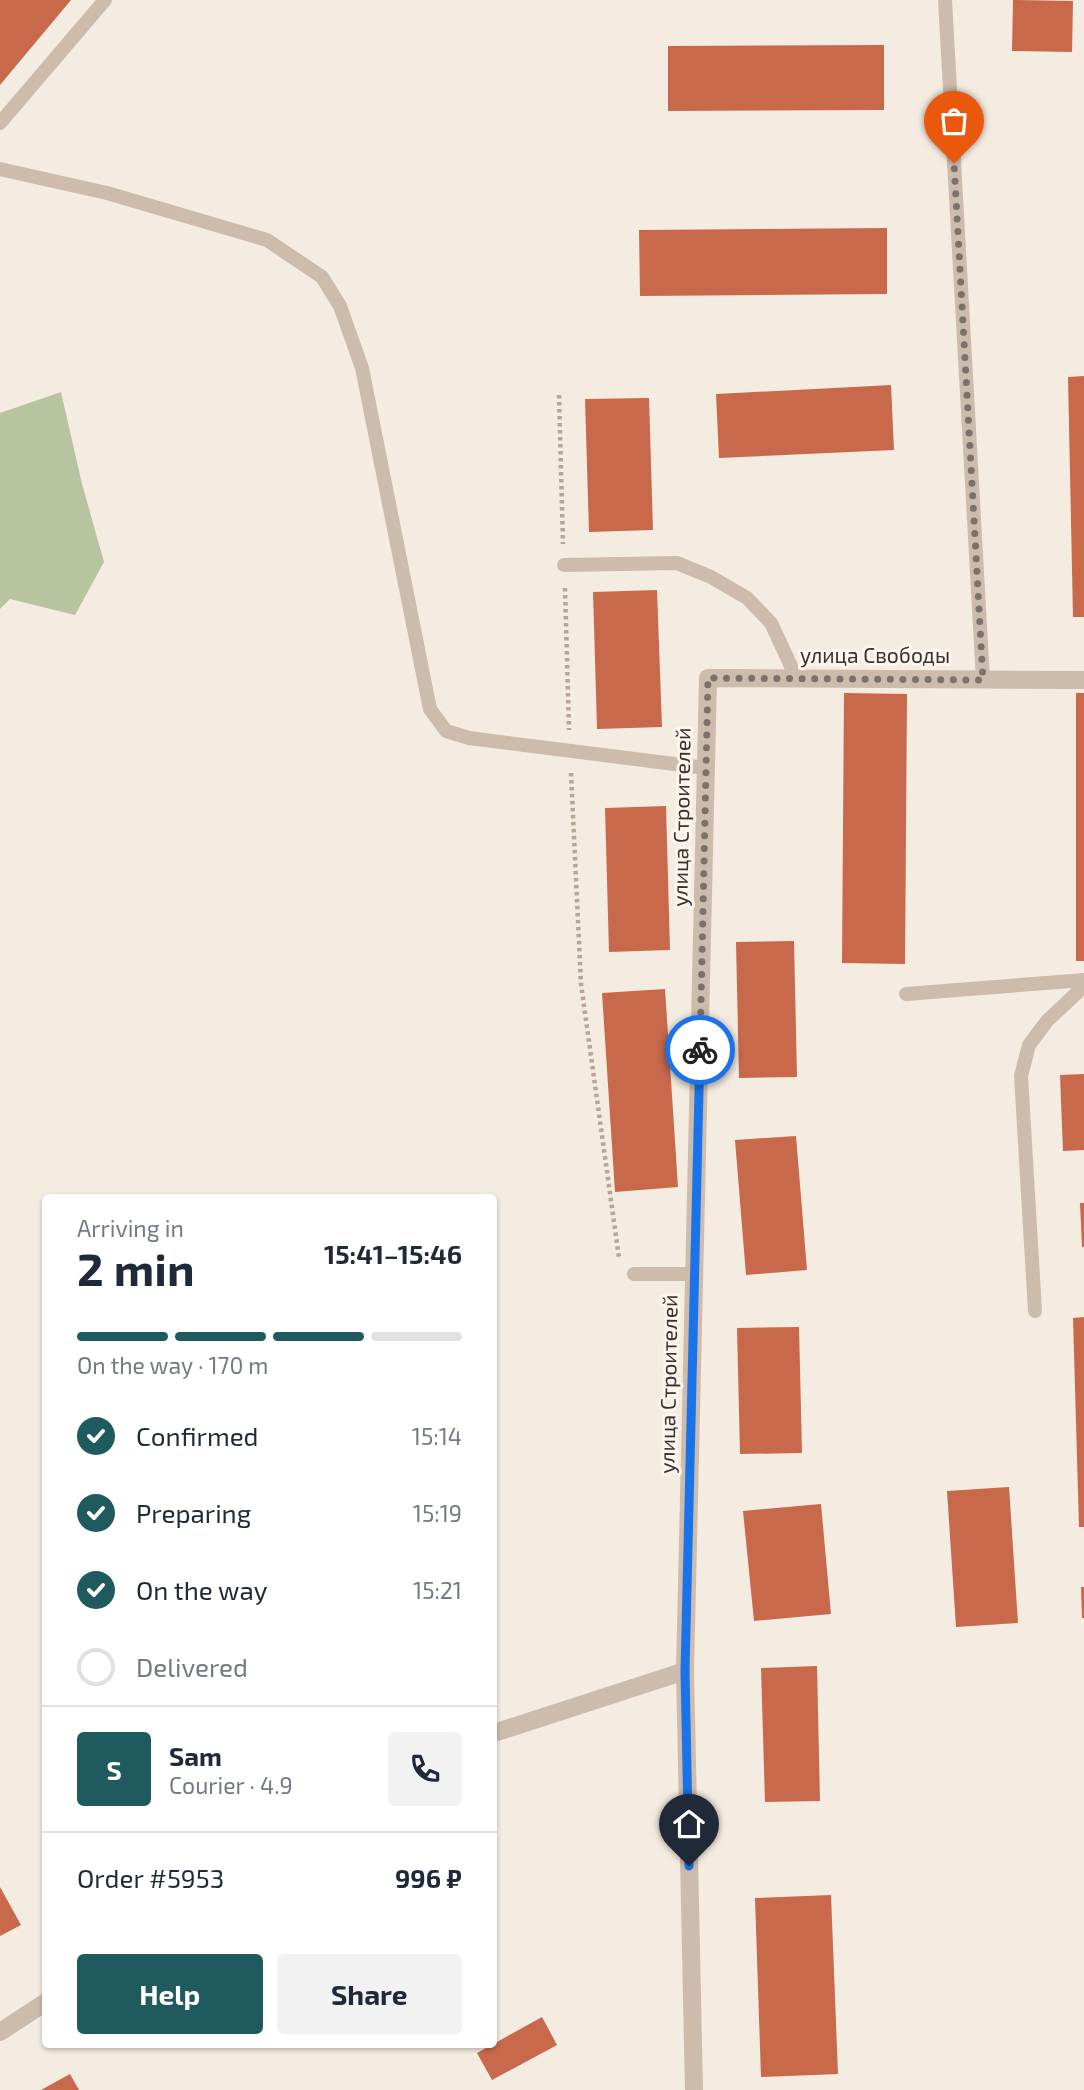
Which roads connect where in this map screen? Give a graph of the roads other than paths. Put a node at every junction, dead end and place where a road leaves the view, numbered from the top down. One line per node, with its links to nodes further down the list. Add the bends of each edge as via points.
1 (105, 0): 3 (lane)
2 (945, 0): 8 (lane)
3 (0, 123)
4 (0, 169): 10 (lane, via 107,193 267,240 322,276 340,306 362,368 430,709 446,731 469,738)
5 (564, 565): 7 (lane, via 677,563 711,577 747,598 771,623)
6 (708, 678): 7 (street, улица Свободы); 10 (street, улица Строителей)
7 (797, 678): 8 (street, улица Свободы)
8 (983, 680): 9 (street, улица Свободы)
9 (1084, 680)
10 (706, 768): 15 (street, улица Строителей)
11 (1084, 980): 13 (lane)
12 (1084, 986): 16 (lane, via 1028,1045 1021,1076)
13 (906, 994)
14 (634, 1274): 15 (lane)
15 (694, 1275): 17 (street, улица Строителей)
16 (1035, 1311)
17 (685, 1671): 18 (street); 21 (street, улица Строителей)
18 (497, 1732)
19 (42, 2005): 20 (street)
20 (0, 2032)
21 (694, 2090)

